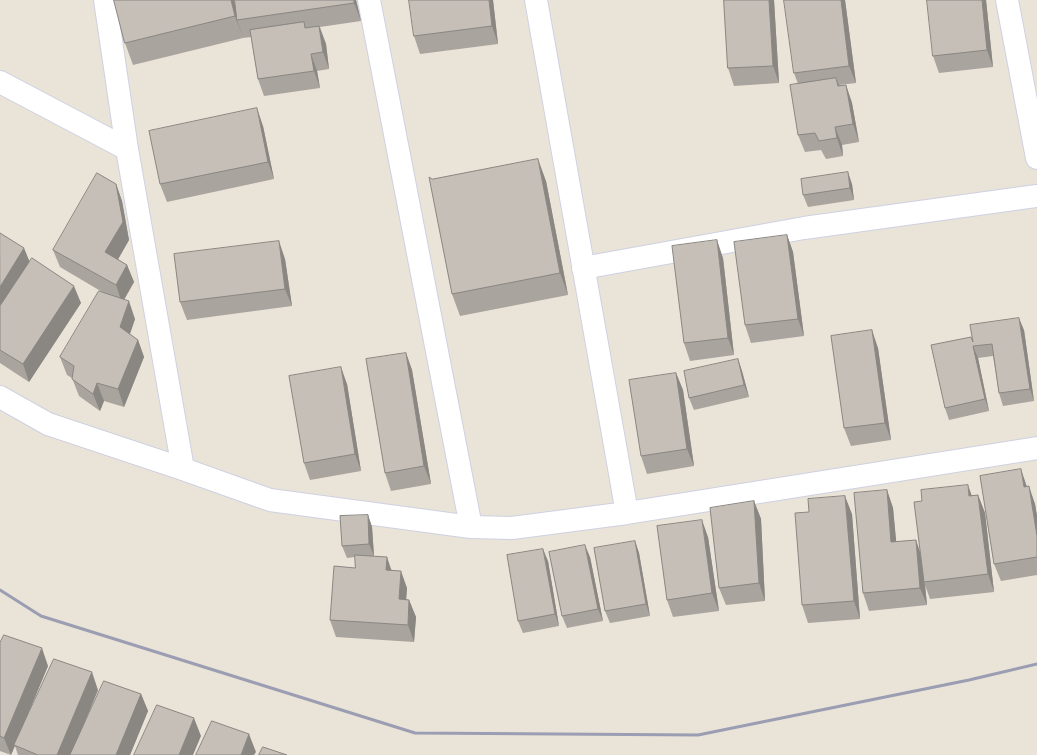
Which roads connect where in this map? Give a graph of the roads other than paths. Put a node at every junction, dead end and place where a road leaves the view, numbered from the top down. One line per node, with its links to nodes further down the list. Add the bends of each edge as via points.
1 (105, 0): 6 (street)
2 (370, 0): 14 (street)
3 (536, 0): 9 (street)
4 (1007, 0): 7 (street)
5 (0, 82): 6 (street)
6 (127, 149): 12 (street)
7 (1037, 158)
8 (1037, 196): 9 (street, via 804,228)
9 (583, 268): 13 (street)
10 (0, 397): 12 (street, via 48,424)
11 (1037, 448): 13 (street)
12 (183, 469): 14 (street, via 270,500)
13 (627, 513): 14 (street, via 512,528)
14 (471, 527)

